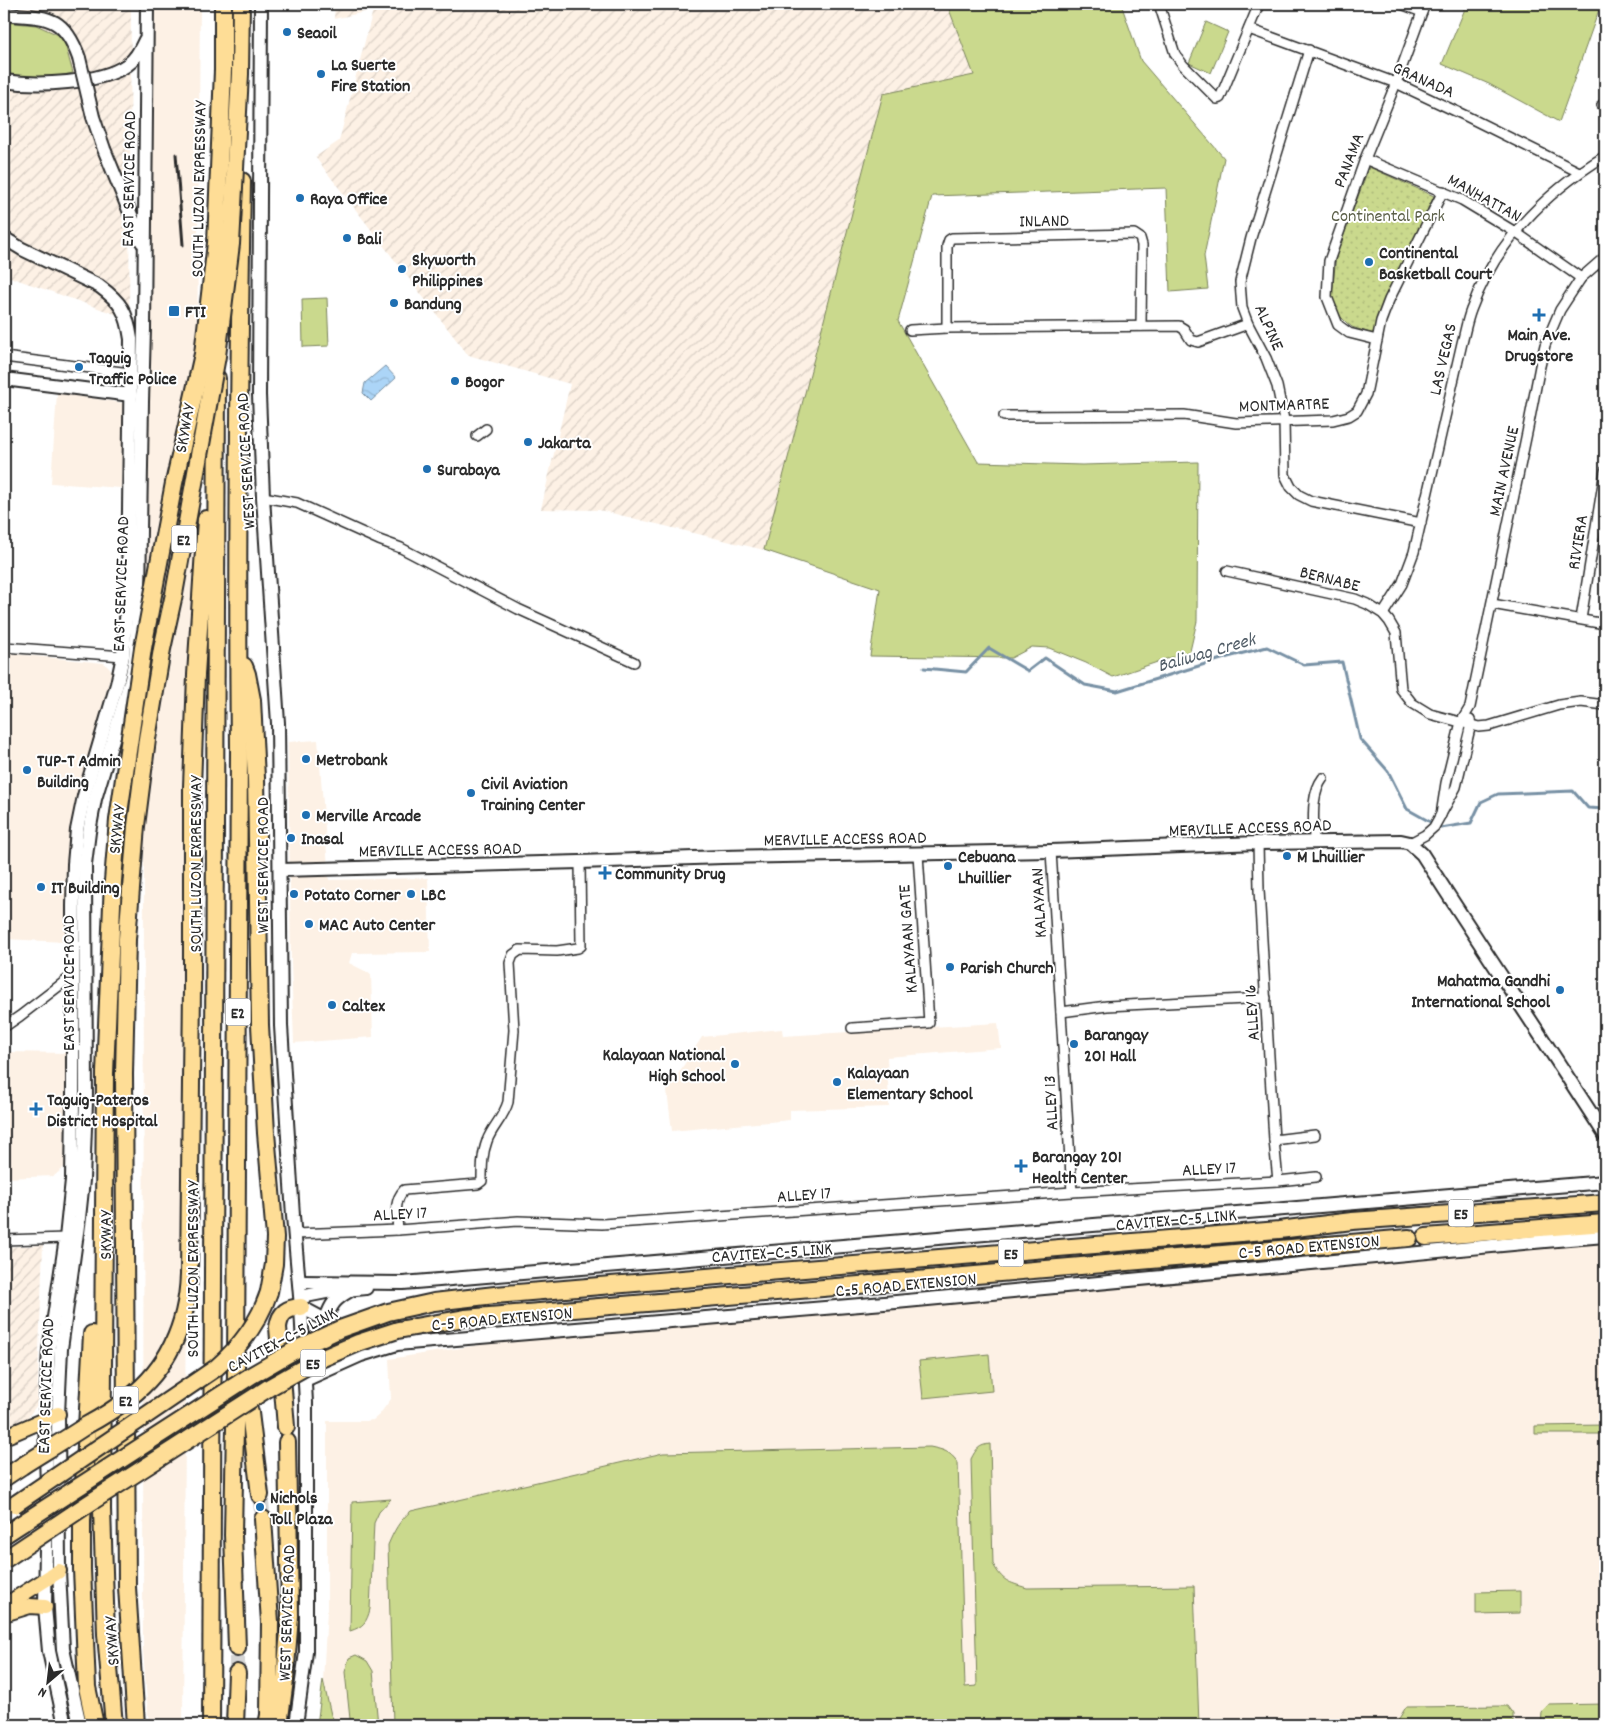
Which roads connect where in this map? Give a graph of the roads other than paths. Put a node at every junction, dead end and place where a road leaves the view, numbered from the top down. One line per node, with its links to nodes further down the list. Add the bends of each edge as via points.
1 (147, 4): 12 (main road, EAST SERVICE ROAD)
2 (221, 4): 29 (highway, SOUTH LUZON EXPRESSWAY / E2); 84 (highway, SKYWAY / E2, bridge, via 216,243 202,354 143,648 118,820 105,1073)
3 (240, 4): 111 (highway, SKYWAY / E2, bridge, via 240,74 231,244 218,356 147,740 127,939 124,1074 127,1586)
4 (244, 4): 48 (highway, E2)
5 (261, 4): 40 (main road, WEST SERVICE ROAD, via 259,395)
6 (1159, 4): 11 (street, via 1175,54 1216,99 1220,98)
7 (1259, 4): 11 (street)
8 (1401, 4): 9 (street)
9 (1424, 8): 15 (street, PANAMA)
10 (4, 14): 22 (main road, bridge, via 55,22 69,35 79,58 93,117)
11 (1249, 29): 13 (street, GRANADA)
12 (147, 34): 14 (main road, via 134,59 114,72 50,83); 22 (main road, EAST SERVICE ROAD)
13 (1309, 50): 15 (street, GRANADA); 25 (street, ALPINE, via 1240,282 1242,308)
14 (4, 81)
15 (1396, 84): 17 (street, PANAMA); 18 (street, GRANADA)
16 (1605, 156): 18 (street, LAS VEGAS)
17 (1366, 158): 19 (street, MANHATTAN); 30 (street, PANAMA, via 1329,261 1327,297 1338,324 1349,332)
18 (1579, 172): 20 (street, LAS VEGAS, via 1549,196)
19 (1443, 192): 20 (street, MANHATTAN); 30 (street, MONTMARTRE, via 1389,300)
20 (1515, 232): 24 (street, MANHATTAN); 41 (street, LAS VEGAS, via 1488,272 1470,311)
21 (4, 238): 32 (main road, EAST SERVICE ROAD, via 99,286 116,299 128,322)
22 (144, 249): 70 (main road, EAST SERVICE ROAD, via 140,595 131,679 88,832 85,864 86,1102)
23 (1605, 256): 24 (street, MAIN AVENUE)
24 (1580, 278): 43 (street, MAIN AVENUE, via 1560,310 1545,345)
25 (1248, 324): 26 (street, via 1198,342 1191,340 1182,327); 36 (street, ALPINE, via 1277,386)
26 (1141, 326): 27 (street); 27 (street, INLAND, via 1142,245 1134,234 952,238 947,246)
27 (947, 328): 28 (street)
28 (910, 330)
29 (218, 339): 94 (highway, bridge, via 192,787 190,1275 187,1301 178,1333 161,1366 133,1396); 112 (highway, SOUTH LUZON EXPRESSWAY / E2)
30 (1376, 340): 36 (street, MONTMARTRE, via 1366,394 1357,410 1333,420)
31 (4, 357): 32 (street)
32 (130, 373): 34 (main road, EAST SERVICE ROAD)
33 (4, 379): 34 (main road)
34 (131, 395): 49 (main road, EAST SERVICE ROAD, via 128,595)
35 (1004, 416): 36 (street, MONTMARTRE, via 1161,414 1236,423)
36 (1284, 420): 41 (street, ALPINE, via 1285,475 1299,495 1311,501)
37 (486, 429): 38 (street)
38 (477, 436)
39 (1605, 471): 45 (street, RIVIERA)
40 (263, 497): 50 (street, via 297,503 401,548 518,609); 60 (main road, WEST SERVICE ROAD, via 278,723)
41 (1421, 523): 44 (street, LAS VEGAS, via 1402,584)
42 (1227, 571): 44 (street, BERNABE, via 1355,599)
43 (1492, 604): 45 (street); 52 (street, MAIN AVENUE)
44 (1383, 614): 52 (street, BERNABE, via 1396,633 1401,688 1412,703 1430,714)
45 (1581, 619): 46 (street)
46 (1605, 624)
47 (4, 647): 49 (street)
48 (238, 653): 90 (highway, E2); 96 (highway, bridge, via 247,674 252,700 256,778 260,1025 274,1218 274,1264 266,1301 251,1330 211,1372)
49 (123, 656): 61 (main road, EAST SERVICE ROAD, via 77,830)
50 (634, 662)
51 (1605, 705): 52 (street, BERNABE, via 1581,702 1559,705 1489,726)
52 (1466, 723): 56 (street, MAIN AVENUE, via 1456,787 1430,830)
53 (1323, 778): 54 (street, via 1314,803)
54 (1314, 842): 55 (main road, MERVILLE ACCESS ROAD); 56 (main road, MERVILLE ACCESS ROAD, via 1393,840)
55 (1258, 843): 57 (main road, MERVILLE ACCESS ROAD); 62 (street, ALLEY 16)
56 (1410, 843): 66 (main road, via 1422,854)
57 (1051, 852): 58 (main road, MERVILLE ACCESS ROAD); 63 (street, KALAYAAN)
58 (918, 854): 59 (main road, MERVILLE ACCESS ROAD); 65 (street, KALAYAAN GATE, via 928,1025)
59 (580, 862): 60 (main road, MERVILLE ACCESS ROAD); 76 (street, via 581,946 556,951 520,950 510,963 514,1030 508,1102 487,1140 482,1181 478,1184 404,1190 398,1196 396,1206)
60 (280, 870): 77 (main road, WEST SERVICE ROAD, via 281,1026)
61 (72, 976): 64 (street); 70 (main road, EAST SERVICE ROAD)
62 (1266, 998): 63 (street, via 1108,1006); 68 (street, ALLEY 16)
63 (1061, 1012): 73 (street, ALLEY 13)
64 (4, 1026)
65 (852, 1028)
66 (1603, 1130)
67 (1315, 1135): 68 (street)
68 (1274, 1140): 71 (street, ALLEY 16)
69 (1316, 1177): 71 (street, ALLEY 17)
70 (77, 1180): 80 (main road, EAST SERVICE ROAD); 92 (main road, EAST SERVICE ROAD, via 79,1218)
71 (1278, 1181): 73 (street, ALLEY 17)
72 (1605, 1182): 85 (main road)
73 (1072, 1192): 76 (street, ALLEY 17, via 611,1224 518,1221)
74 (1605, 1203): 98 (highway, CAVITEX–C-5 LINK / E5, bridge, via 1352,1221 1259,1232 434,1302 388,1312 297,1349)
75 (1605, 1223): 79 (highway, E5)
76 (398, 1230): 77 (street, ALLEY 17)
77 (295, 1234): 83 (main road, WEST SERVICE ROAD)
78 (1605, 1236): 89 (main road, C-5 ROAD EXTENSION, via 876,1304)
79 (1426, 1237)
80 (66, 1238): 82 (street); 92 (main road, EAST SERVICE ROAD, via 49,1350)
81 (1409, 1238): 99 (highway, CAVITEX–C-5 LINK / E5, bridge, via 465,1318 398,1330 316,1361 270,1386)
82 (4, 1240)
83 (299, 1282): 85 (main road); 87 (main road, WEST SERVICE ROAD)
84 (104, 1283): 109 (highway, SKYWAY / E2, via 93,1321 82,1521 87,1687); 110 (highway, SKYWAY / E2, via 103,1548)
85 (403, 1283): 86 (main road)
86 (349, 1291): 87 (main road, via 326,1292); 88 (main road, via 333,1303)
87 (301, 1302): 88 (main road); 91 (main road, WEST SERVICE ROAD); 115 (highway, via 283,1312 278,1327 287,1435 290,1539 290,1616)
88 (326, 1319): 89 (main road, via 346,1331)
89 (397, 1344): 91 (main road, C-5 ROAD EXTENSION, via 361,1355)
90 (236, 1371): 95 (highway, E2, via 250,1413); 105 (highway, E2, via 233,1535)
91 (305, 1380): 116 (main road, WEST SERVICE ROAD, via 306,1652)
92 (52, 1417): 93 (main road); 100 (main road, EAST SERVICE ROAD); 101 (main road, EAST SERVICE ROAD)
93 (4, 1437)
94 (4, 1478)
95 (260, 1495)
96 (9, 1508)
97 (263, 1519): 114 (highway, via 270,1622)
98 (4, 1535)
99 (4, 1560)
100 (59, 1571): 101 (main road); 108 (main road, EAST SERVICE ROAD, via 63,1649)
101 (45, 1581): 102 (main road); 103 (main road, EAST SERVICE ROAD)
102 (4, 1606)
103 (45, 1607): 104 (main road, via 30,1606); 107 (main road, EAST SERVICE ROAD, via 49,1651)
104 (4, 1614)
105 (237, 1648)
106 (237, 1673): 113 (highway)
107 (65, 1725)
108 (80, 1725)
109 (95, 1725)
110 (114, 1725)
111 (136, 1725)
112 (211, 1725)
113 (236, 1725)
114 (267, 1725)
115 (279, 1725)
116 (296, 1725)

